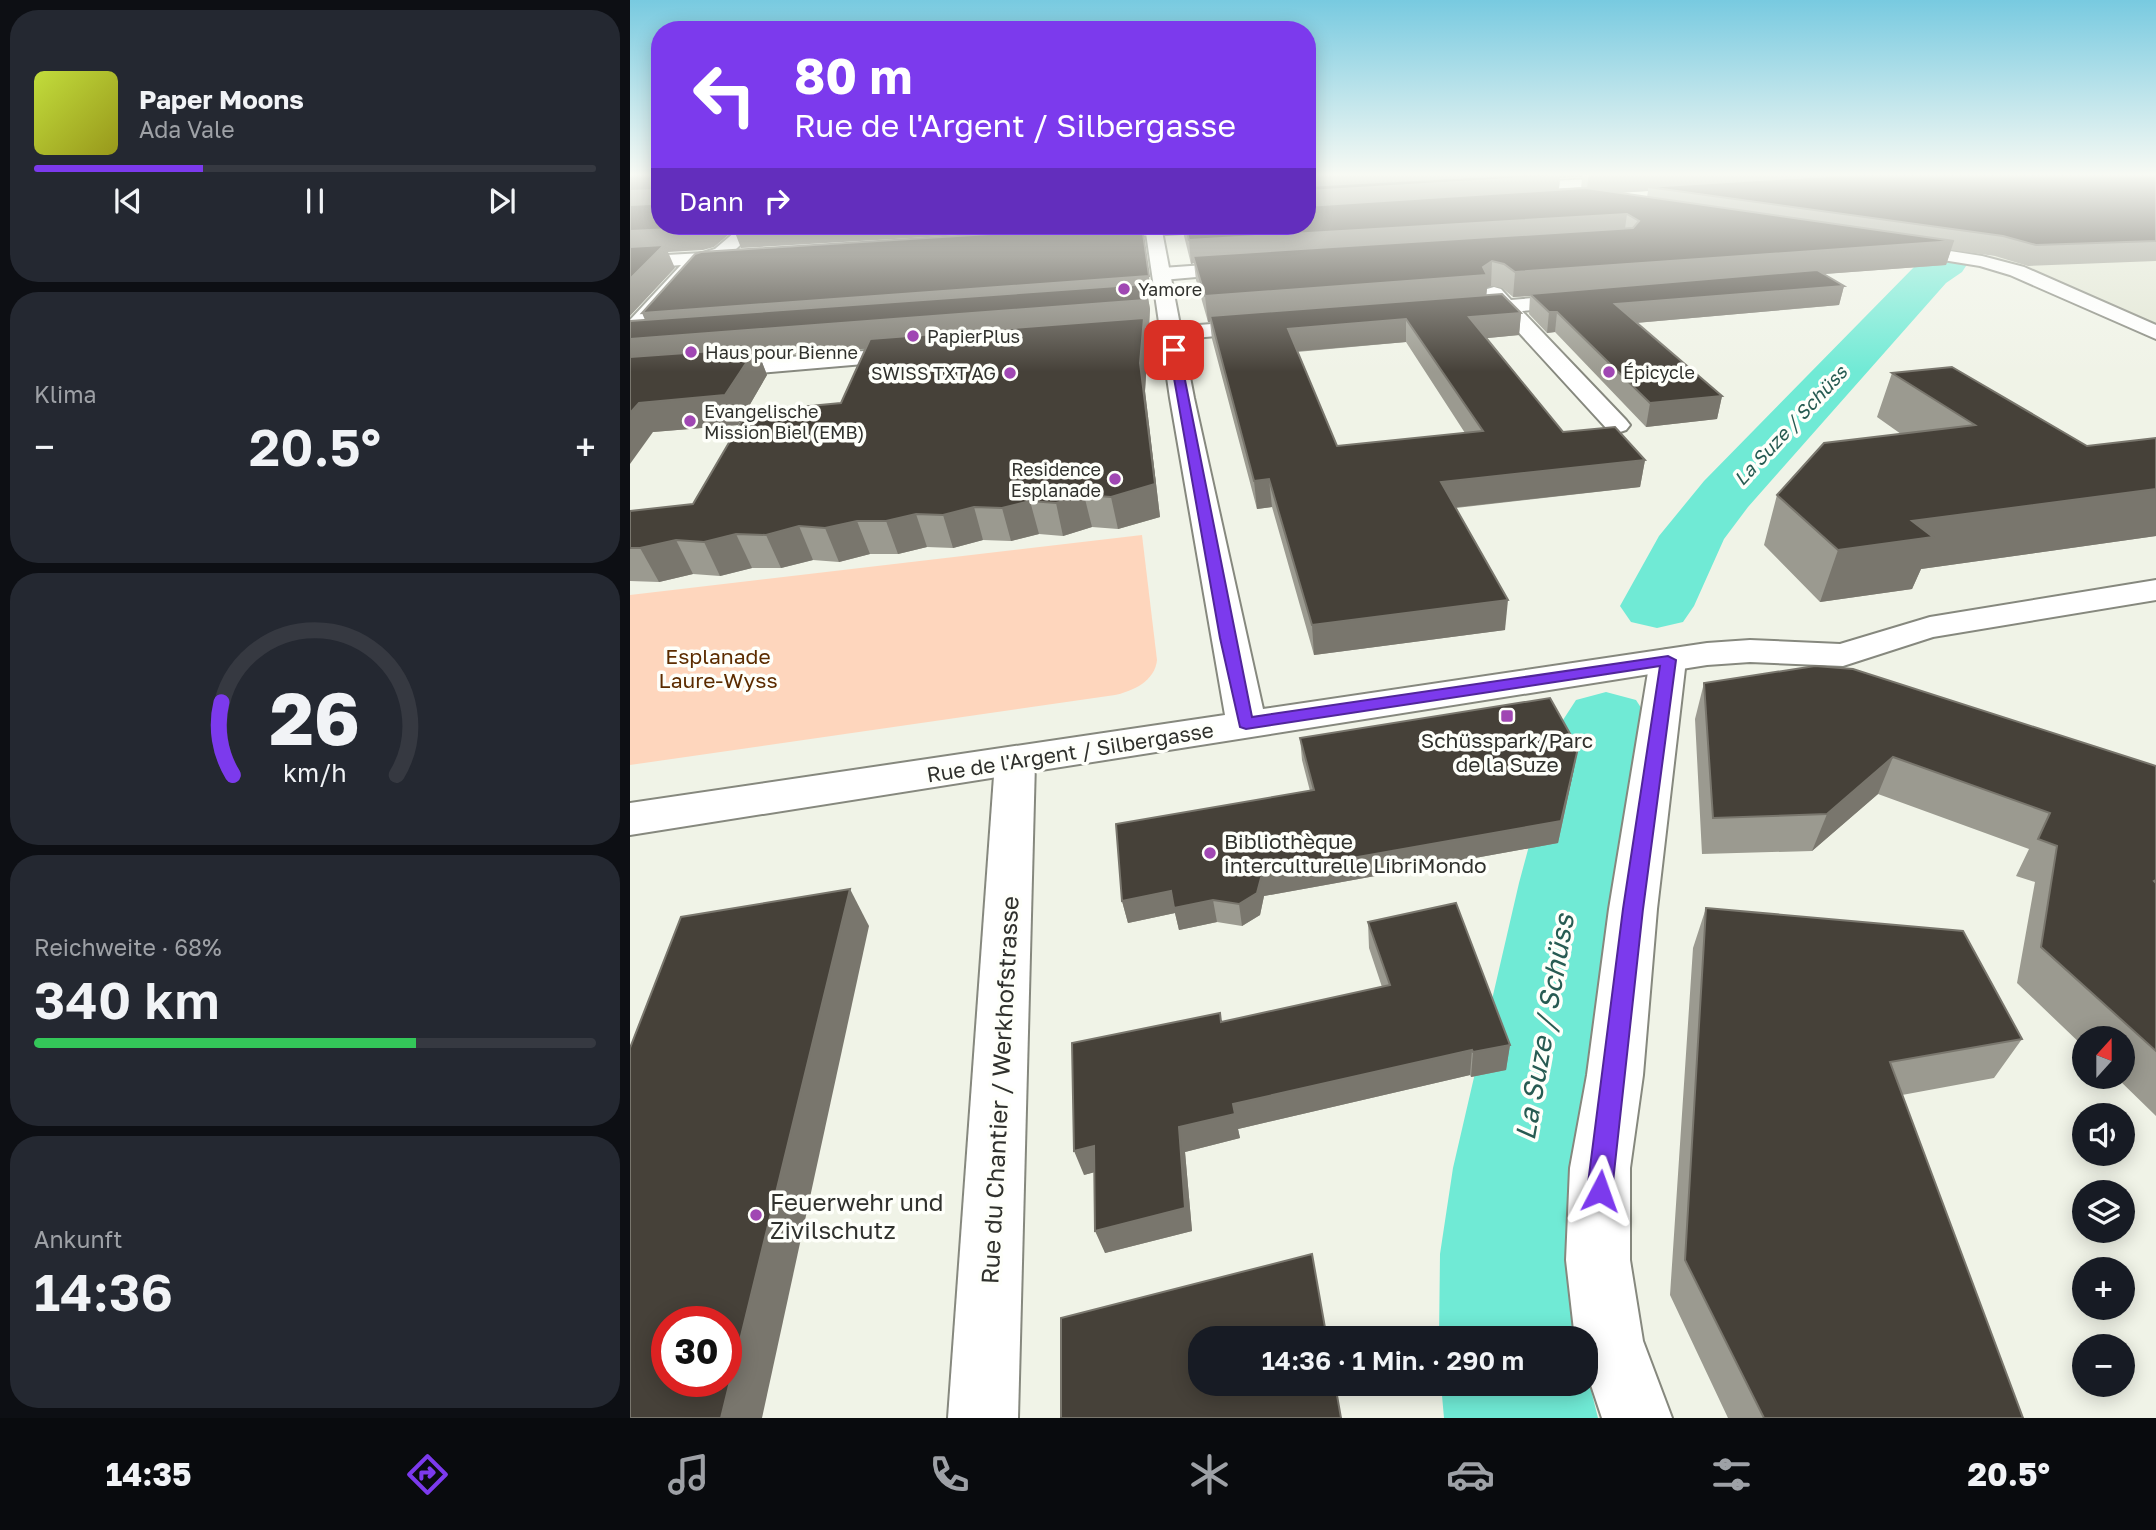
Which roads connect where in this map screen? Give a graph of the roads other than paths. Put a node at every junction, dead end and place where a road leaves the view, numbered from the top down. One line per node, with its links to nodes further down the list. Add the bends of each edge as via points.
1 (736, 239): 5 (street)
2 (1155, 239): 8 (street)
3 (1877, 245): 16 (street, via 2017,271)
4 (761, 254): 5 (street)
5 (714, 255): 6 (street); 17 (street, via 694,262)
6 (630, 263)
7 (1265, 267): 8 (street)
8 (1162, 274): 11 (street)
9 (1482, 280): 13 (street)
10 (1604, 298): 13 (street)
11 (1166, 299): 12 (street); 18 (street)
12 (1143, 301)
13 (1507, 306): 14 (street); 24 (street)
14 (1443, 311)
15 (1282, 325): 18 (street)
16 (2156, 332)
17 (630, 333)
18 (1171, 334): 21 (street); 29 (street)
19 (653, 337): 20 (street)
20 (630, 339)
21 (1078, 341)
22 (940, 352): 23 (street)
23 (630, 377)
24 (1617, 425)
25 (2156, 590): 26 (street, via 1930,627)
26 (1843, 655): 27 (street, Rue de l'Argent / Silbergasse, via 1750,651); 28 (street)
27 (1668, 660): 29 (street, Rue de l'Argent / Silbergasse); 33 (street, via 1601,1168 1598,1260 1609,1341)
28 (1876, 678)
29 (1246, 723): 30 (street, Rue de l'Argent / Silbergasse)
30 (1015, 762): 31 (street, Rue de l'Argent / Silbergasse); 32 (street, Rue du Chantier / Werkhofstrasse)
31 (630, 819)
32 (983, 1418)
33 (1637, 1418)

